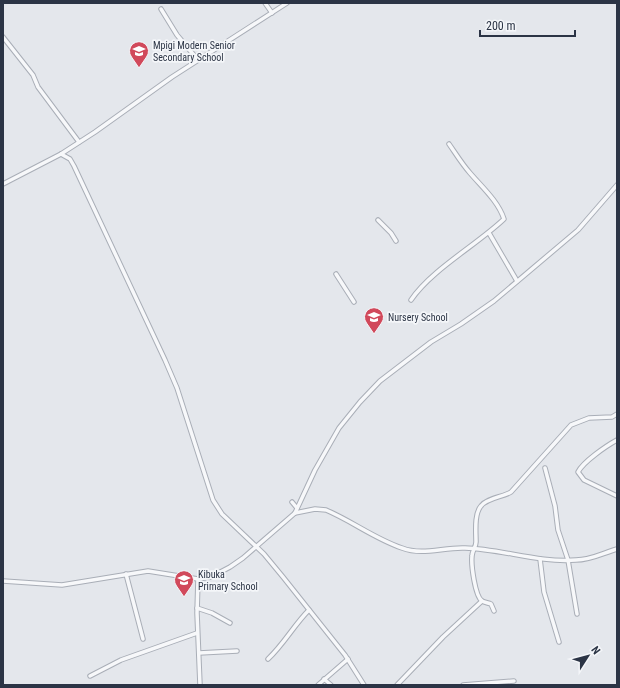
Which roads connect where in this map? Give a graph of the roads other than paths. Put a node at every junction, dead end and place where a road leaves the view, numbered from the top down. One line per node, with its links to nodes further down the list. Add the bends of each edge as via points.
1 (265, 3): 4 (street)
2 (287, 3): 4 (street)
3 (161, 9): 6 (street, via 177,35)
4 (272, 13): 6 (street)
5 (3, 37): 7 (street)
6 (198, 60): 7 (street)
7 (79, 142): 9 (street)
8 (449, 144): 13 (street, via 502,212 504,219)
9 (61, 154): 10 (street); 26 (street, via 70,159 74,166 165,360 177,388 213,500 222,514)
10 (3, 184)
11 (617, 185): 16 (street, via 578,230)
12 (378, 220): 14 (street)
13 (489, 234): 16 (street); 17 (street, via 430,279)
14 (396, 241)
15 (336, 274): 18 (street)
16 (516, 281): 24 (street, via 494,301 431,342 380,381 360,402 329,444)
17 (411, 300)
18 (354, 302)
19 (617, 414): 27 (street, via 589,418 571,425 511,492 482,504 477,513)
20 (617, 440): 22 (street, via 598,451 578,472 584,480)
21 (545, 468): 30 (street, via 558,530)
22 (617, 496)
23 (292, 502): 24 (street)
24 (297, 508): 25 (street)
25 (295, 514): 26 (street); 27 (street, via 316,509 326,510 392,544 417,552)
26 (256, 547): 32 (street, via 217,574); 36 (street)
27 (475, 548): 29 (street); 34 (street, via 472,556 475,586)
28 (617, 549): 30 (street, via 590,558)
29 (540, 559): 30 (street); 42 (street, via 544,592)
30 (568, 560): 38 (street)
31 (126, 574): 32 (street, via 148,571); 33 (street, via 62,585); 41 (street)
32 (198, 579): 35 (street)
33 (3, 581)
34 (482, 601): 37 (street, via 491,604); 50 (street, via 443,637)
35 (197, 608): 39 (street); 40 (street)
36 (309, 610): 45 (street); 46 (street)
37 (494, 611)
38 (577, 614)
39 (230, 623)
40 (197, 633): 44 (street); 47 (street, via 121,660)
41 (143, 639)
42 (559, 642)
43 (237, 651): 44 (street)
44 (199, 653): 51 (street)
45 (268, 659)
46 (348, 659): 48 (street); 54 (street)
47 (90, 676)
48 (324, 679): 52 (street); 53 (street)
49 (514, 681): 55 (street)
50 (399, 684)
51 (200, 685)
52 (318, 685)
53 (330, 685)
54 (364, 685)
55 (463, 685)

